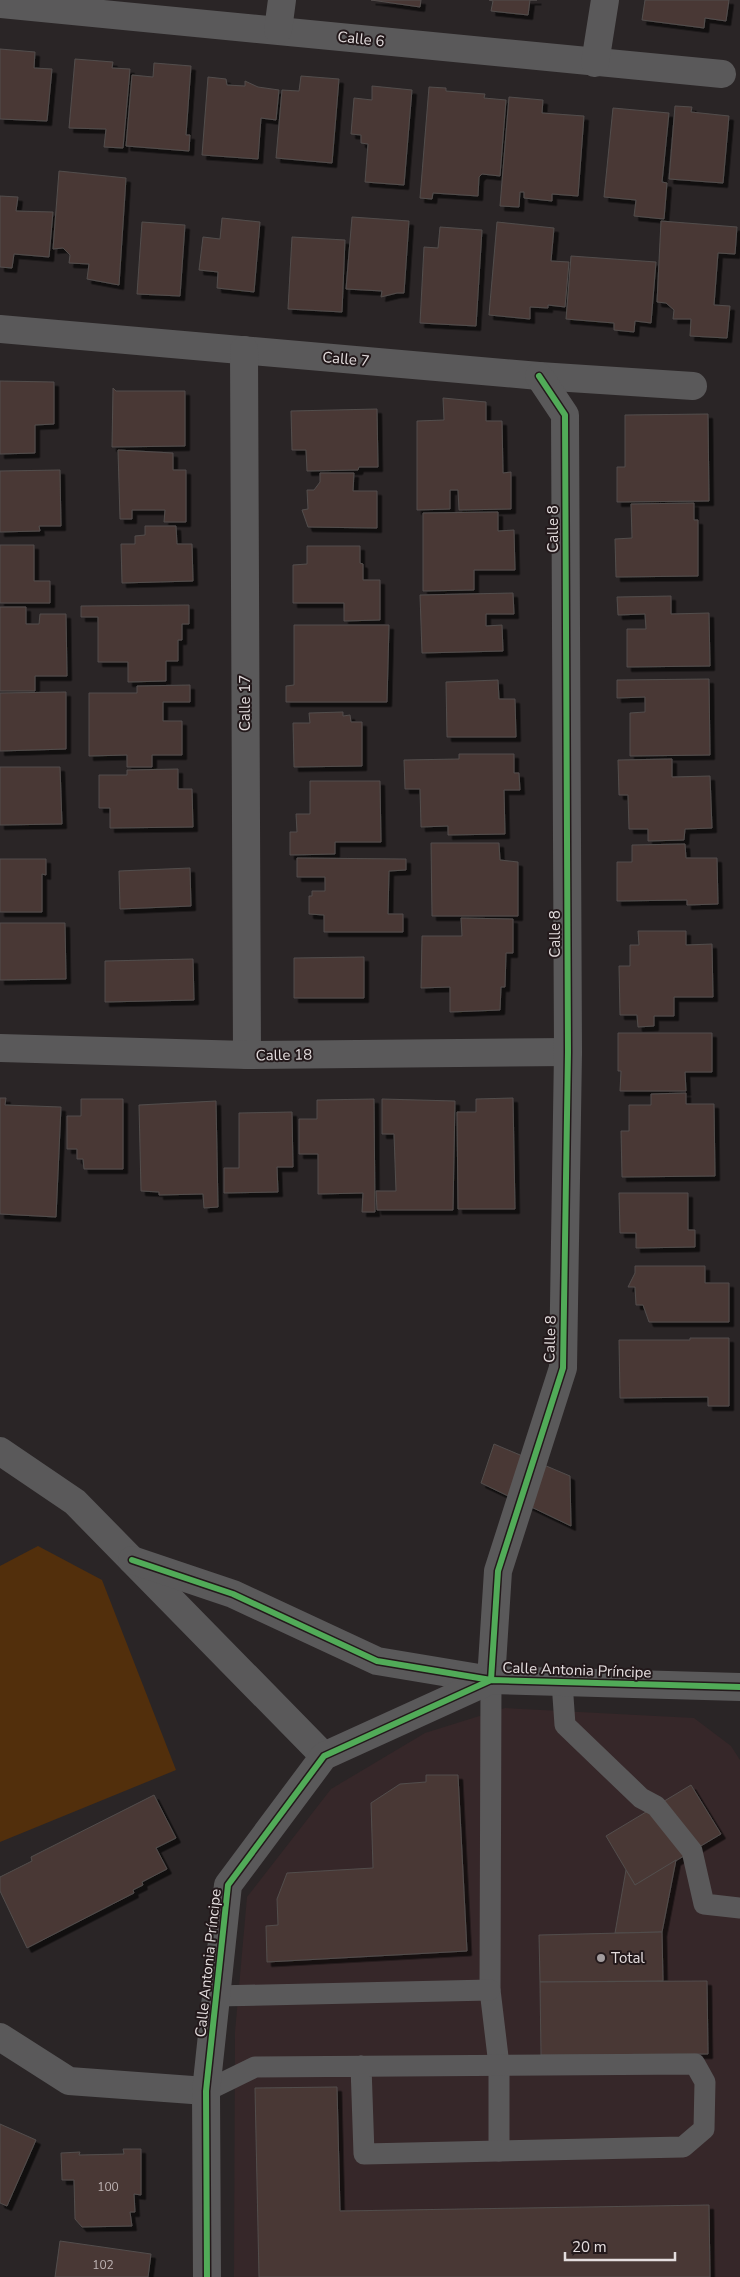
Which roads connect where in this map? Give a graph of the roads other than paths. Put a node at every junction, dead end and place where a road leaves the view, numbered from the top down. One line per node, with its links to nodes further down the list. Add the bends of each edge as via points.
1 (282, 0): 4 (street)
2 (605, 0): 5 (street)
3 (0, 4): 4 (street, Calle 6)
4 (278, 30): 5 (street, Calle 6)
5 (595, 63): 6 (street, Calle 6)
6 (722, 74)
7 (0, 329): 8 (street, Calle 7)
8 (244, 350): 9 (street, Calle 7); 13 (street, Calle 17)
9 (539, 376): 10 (street, Calle 7); 12 (street, Calle 8, via 565,415)
10 (693, 386)
11 (0, 1048): 13 (street, Calle 18)
12 (568, 1052): 13 (street, Calle 18); 16 (street, Calle 8, via 563,1368 498,1571)
13 (247, 1055)
14 (0, 1451): 15 (street, via 75,1502)
15 (132, 1560): 16 (street, via 233,1594 378,1661); 19 (street)
16 (491, 1680): 17 (street, Calle Antonia Príncipe); 19 (street, Calle Antonia Príncipe); 21 (lane)
17 (562, 1682): 18 (street, Calle Antonia Príncipe); 20 (lane, via 565,1726 641,1798 656,1806 692,1851 704,1904)
18 (740, 1688)
19 (324, 1756): 22 (street, Calle Antonia Príncipe, via 228,1885)
20 (740, 1908)
21 (490, 1990): 22 (lane); 24 (lane)
22 (216, 1996): 26 (street, Calle Antonia Príncipe)
23 (0, 2037): 26 (street, via 69,2081)
24 (499, 2065): 25 (lane); 27 (lane); 27 (lane, via 696,2064 704,2082 704,2129 683,2147)
25 (361, 2066): 26 (lane, via 255,2067); 27 (lane, via 364,2154)
26 (206, 2091): 28 (street, Calle Antonia Príncipe)
27 (499, 2151)
28 (207, 2277)

